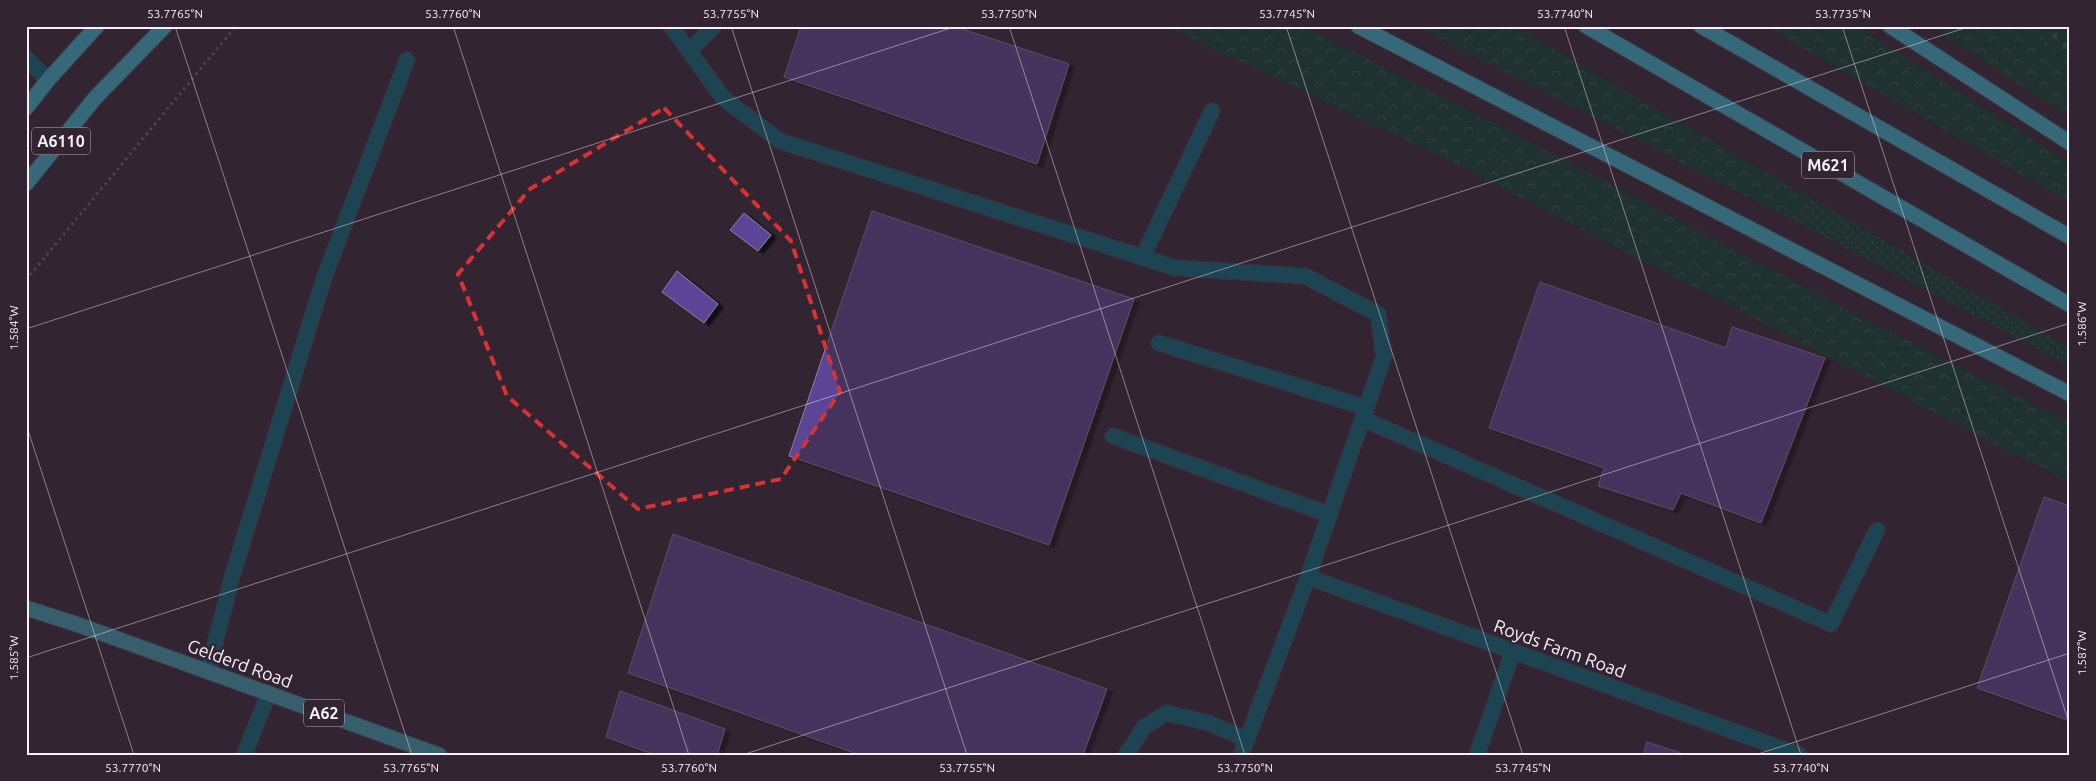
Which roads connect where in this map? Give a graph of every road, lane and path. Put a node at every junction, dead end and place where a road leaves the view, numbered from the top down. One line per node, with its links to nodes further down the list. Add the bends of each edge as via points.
1 (97, 26): 13 (highway, A6110)
2 (165, 26): 17 (highway, A6110, via 95,98)
3 (236, 26): 20 (path)
4 (671, 26): 10 (street)
5 (714, 26): 10 (street)
6 (1358, 26): 23 (highway)
7 (1586, 26): 21 (highway, M621)
8 (1701, 26): 18 (highway)
9 (1890, 26): 16 (highway)
10 (689, 51): 19 (street, via 723,98 780,140)
11 (26, 58): 13 (street)
12 (407, 60): 31 (street, via 324,278 232,577)
13 (48, 80): 14 (highway, A6110)
14 (26, 108)
15 (1212, 111): 19 (street)
16 (2070, 143)
17 (26, 184)
18 (2070, 237)
19 (1142, 258): 24 (street, via 1176,268 1306,276 1378,314 1384,356)
20 (26, 280)
21 (2070, 305)
22 (1159, 343): 24 (street)
23 (2070, 394)
24 (1365, 414): 26 (street); 27 (street, via 1831,624)
25 (1113, 436): 26 (street)
26 (1330, 515): 28 (street)
27 (1876, 530)
28 (1308, 577): 30 (street, Royds Farm Road); 33 (street)
29 (26, 608): 31 (main road, Gelderd Road / A62)
30 (1513, 651): 37 (street); 38 (street, Royds Farm Road)
31 (208, 671): 32 (main road, Gelderd Road / A62)
32 (269, 693): 34 (street); 35 (main road, Gelderd Road / A62)
33 (1244, 748): 36 (street, via 1209,723 1167,713 1144,726)
34 (244, 755)
35 (440, 755)
36 (1126, 755)
37 (1477, 755)
38 (1799, 755)

